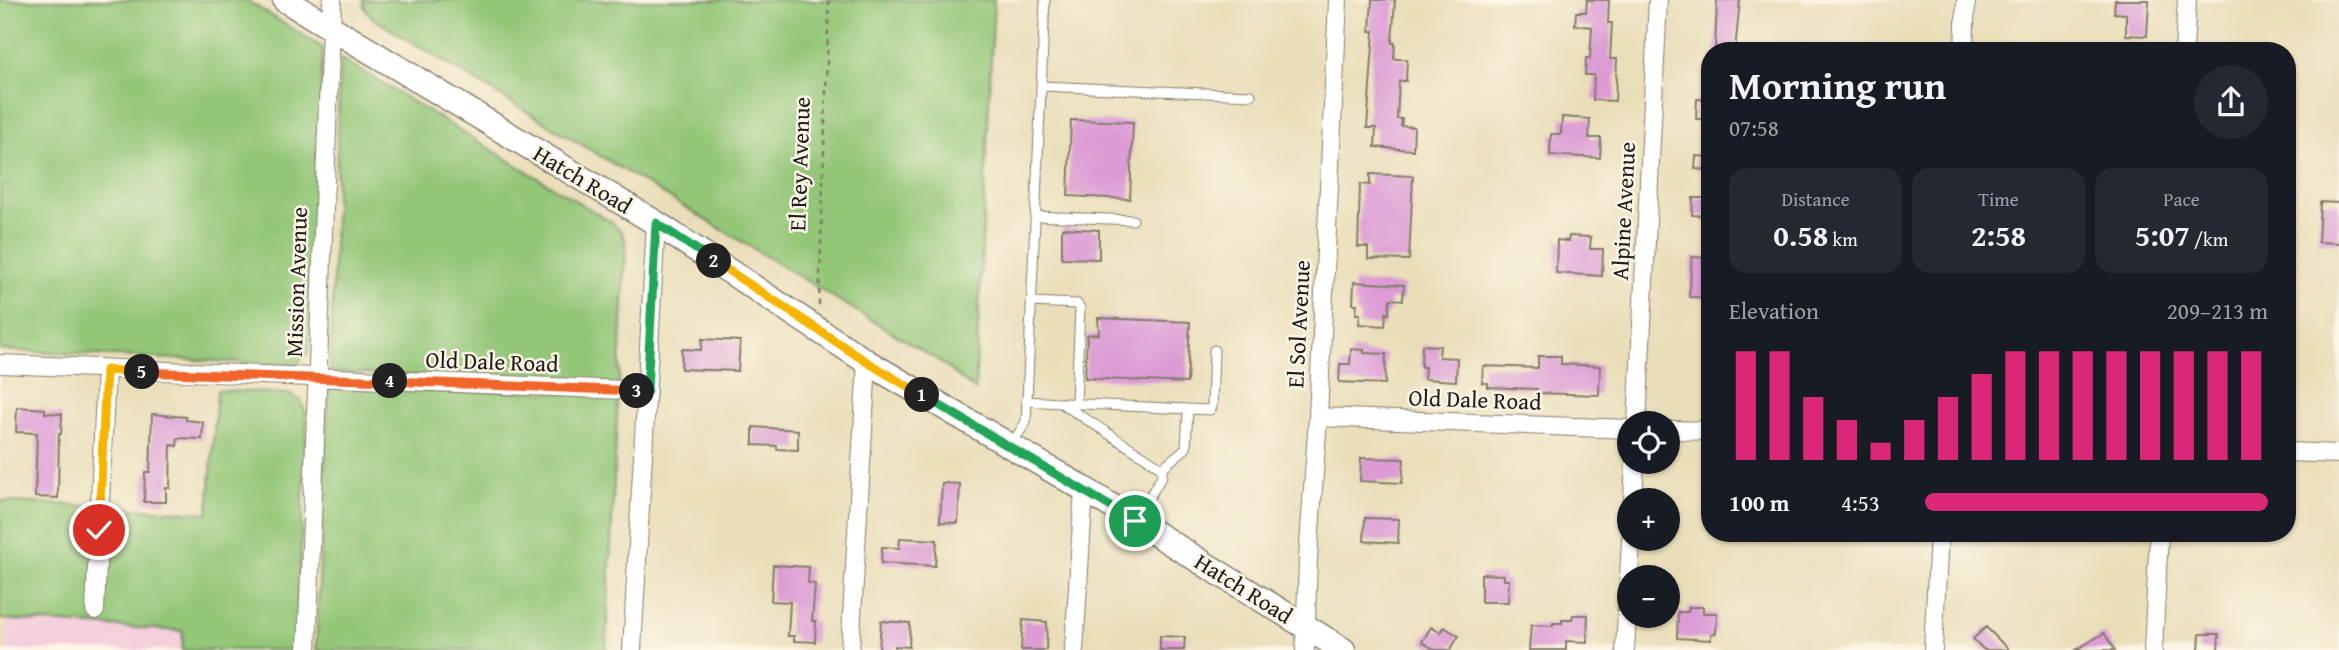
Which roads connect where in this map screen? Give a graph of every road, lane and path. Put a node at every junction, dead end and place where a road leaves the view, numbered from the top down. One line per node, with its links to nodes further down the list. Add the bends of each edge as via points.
1 (285, 0): 9 (street, Hatch Road)
2 (332, 0): 9 (street, Mission Avenue)
3 (829, 0): 18 (path, El Rey Avenue)
4 (1045, 0): 12 (lane)
5 (1338, 0): 30 (street, El Sol Avenue)
6 (1658, 0): 29 (street, Alpine Avenue)
7 (1966, 0): 10 (street)
8 (2187, 0): 11 (street)
9 (330, 28): 16 (street, Hatch Road); 23 (street, Mission Avenue)
10 (1964, 42)
11 (2185, 42)
12 (1041, 86): 13 (lane); 14 (lane)
13 (1251, 95)
14 (1035, 216): 15 (lane); 17 (lane)
15 (1133, 220)
16 (656, 223): 18 (street, Hatch Road); 24 (street)
17 (1031, 302): 25 (lane); 27 (lane, via 1077,304 1080,309)
18 (818, 329): 20 (street, Hatch Road)
19 (1214, 350): 28 (lane, via 1212,407)
20 (867, 362): 34 (street, Hatch Road); 47 (street)
21 (0, 364): 22 (street, Old Dale Road)
22 (106, 370): 23 (street, Old Dale Road); 43 (street)
23 (317, 378): 24 (street, Old Dale Road); 45 (street, Mission Avenue)
24 (647, 391): 46 (street)
25 (1026, 401): 26 (lane); 34 (lane, via 1026,422)
26 (1061, 403): 27 (lane); 37 (lane)
27 (1076, 403): 28 (lane)
28 (1188, 409): 37 (lane, via 1186,448)
29 (1638, 411)
30 (1318, 417): 31 (street, Old Dale Road); 44 (street, El Sol Avenue)
31 (1617, 429)
32 (1680, 430): 33 (street)
33 (1701, 431)
34 (1010, 446): 38 (street, Hatch Road)
35 (2296, 452): 36 (street)
36 (2339, 454)
37 (1161, 468): 39 (lane, via 1163,477)
38 (1084, 489): 39 (street, Hatch Road); 48 (street)
39 (1135, 521): 44 (street, Hatch Road)
40 (1939, 542): 51 (street)
41 (2159, 542): 52 (street)
42 (1630, 551): 50 (street)
43 (95, 610)
44 (1306, 639): 49 (street, Hatch Road)
45 (307, 650)
46 (632, 650)
47 (850, 650)
48 (1074, 650)
49 (1343, 650)
50 (1625, 650)
51 (1933, 650)
52 (2153, 650)

